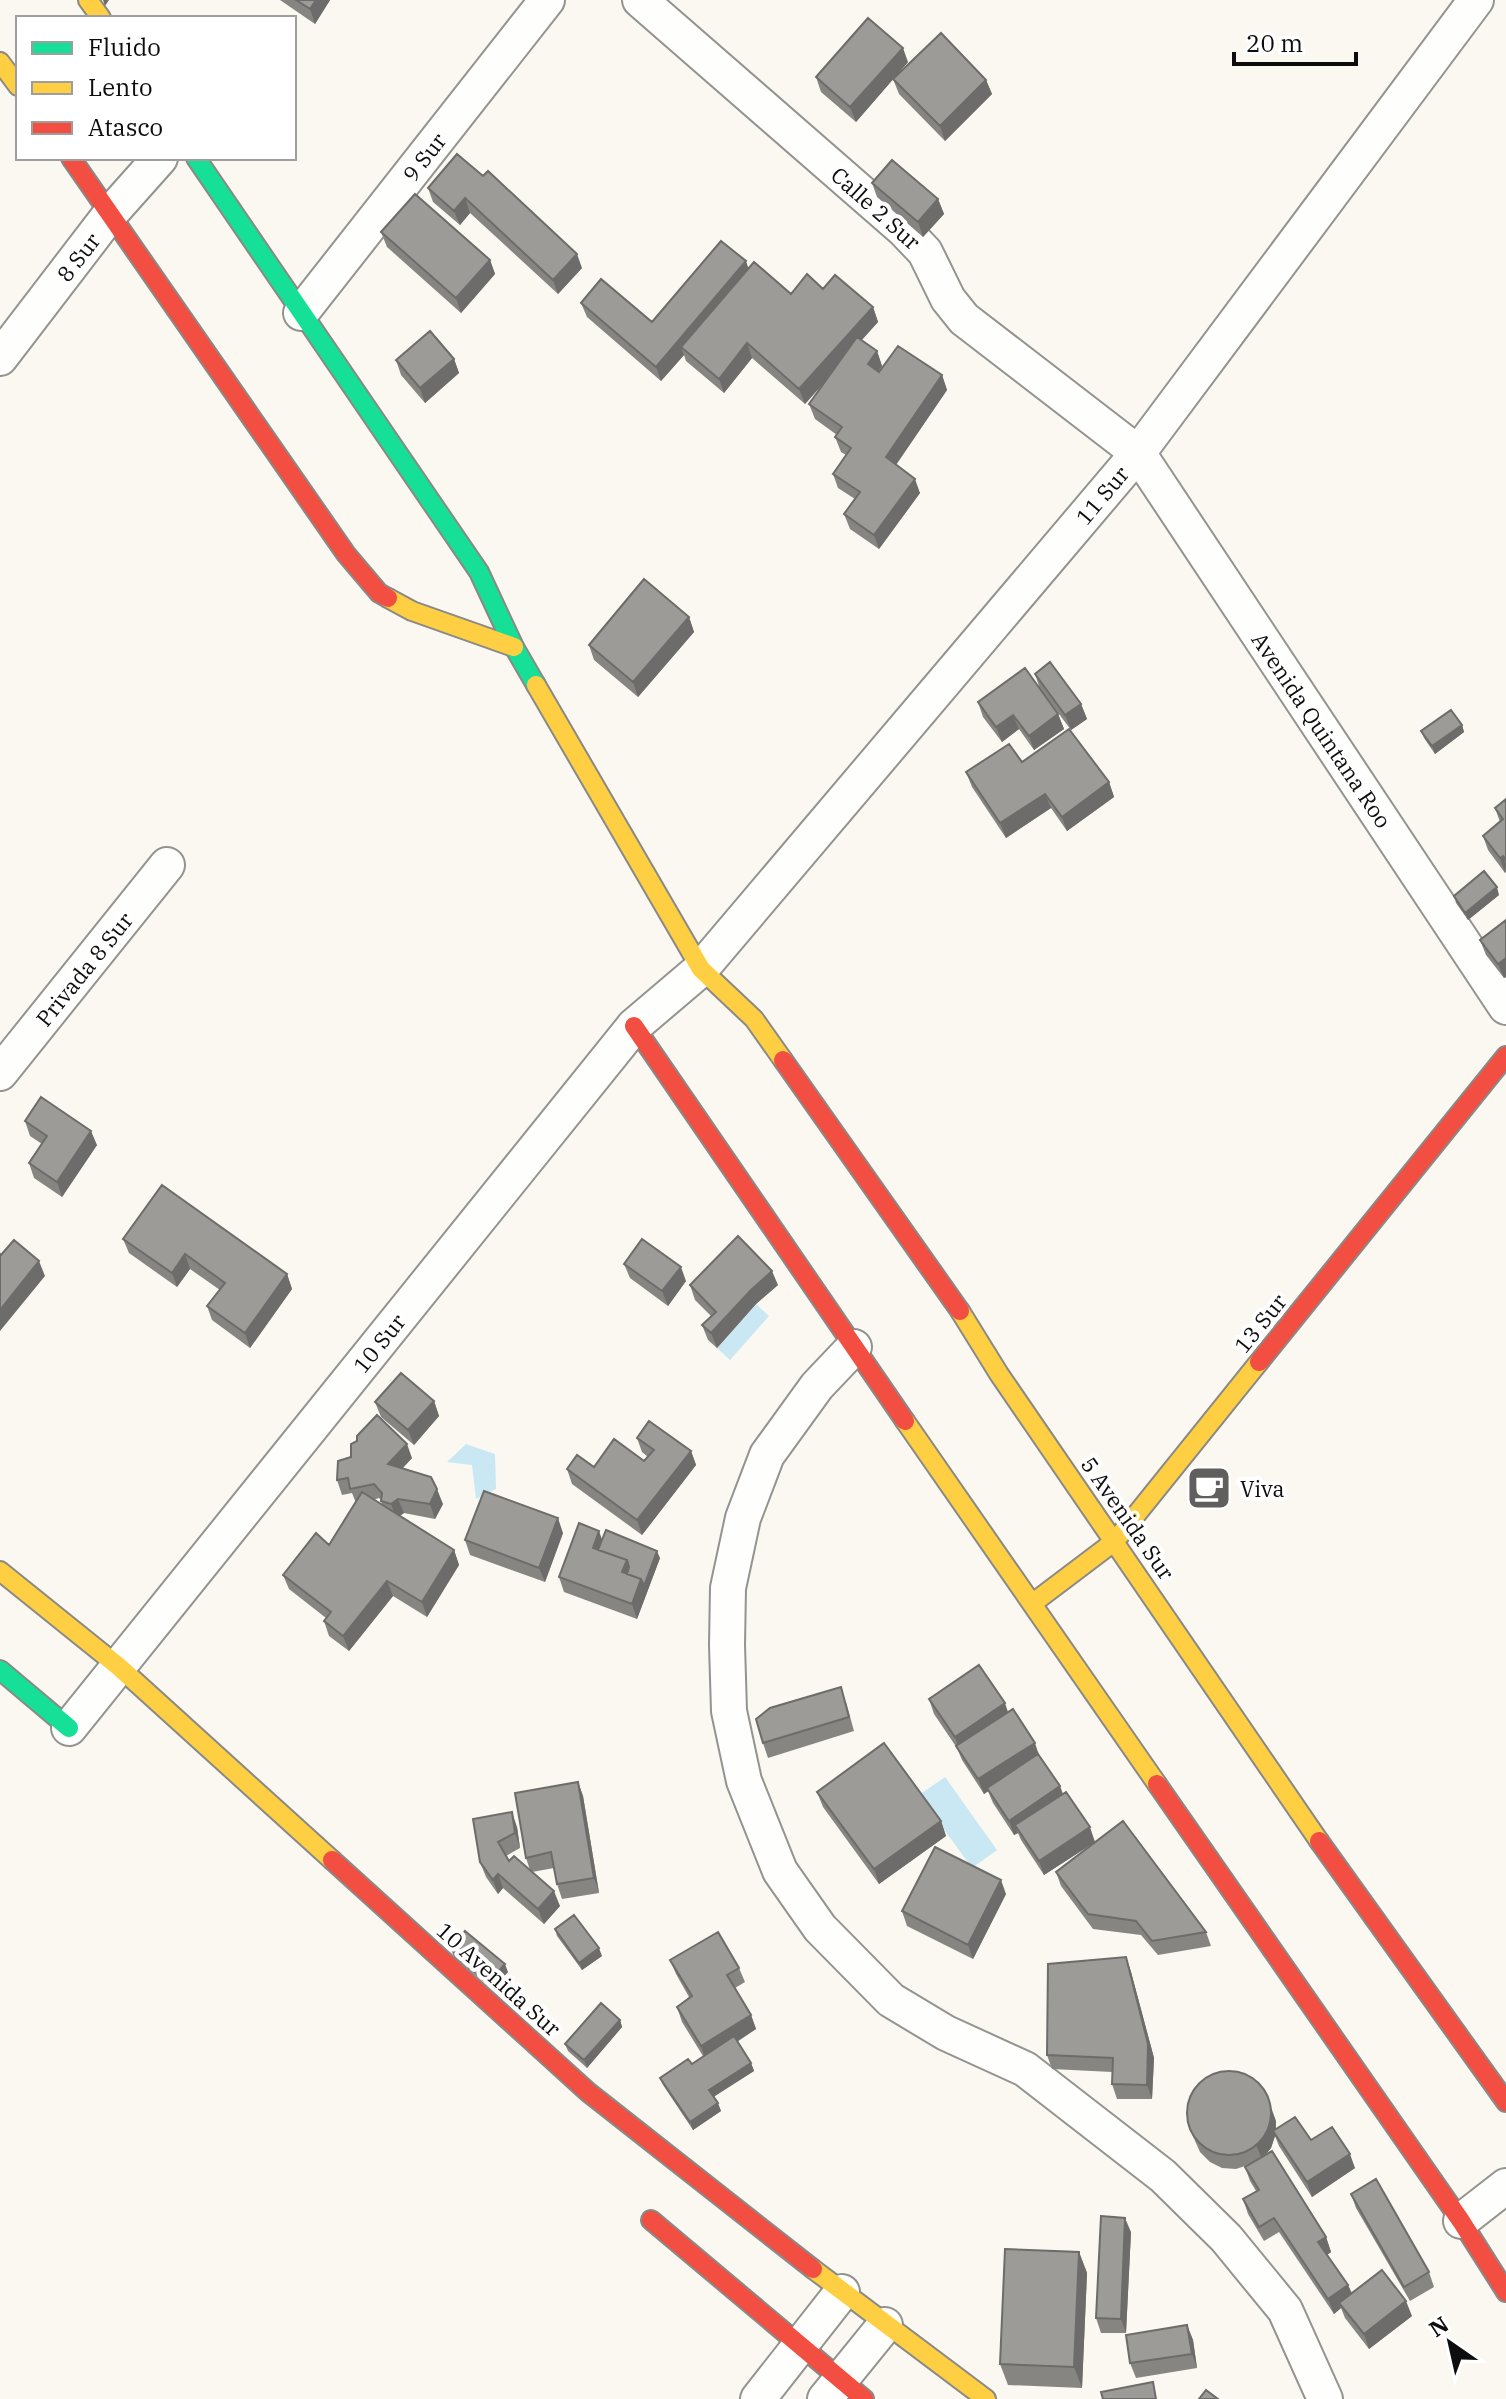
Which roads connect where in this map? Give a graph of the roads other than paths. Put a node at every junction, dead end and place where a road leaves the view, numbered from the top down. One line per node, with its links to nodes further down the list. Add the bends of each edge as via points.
1 (547, 0): 10 (street, 9 Sur)
2 (640, 0): 12 (street, Calle 2 Sur, via 904,230 925,252 964,319)
3 (1476, 0): 12 (street, 11 Sur)
4 (0, 62): 5 (street)
5 (16, 83)
6 (72, 160): 9 (street)
7 (158, 160): 9 (street, 8 Sur)
8 (197, 160): 10 (street, 5 Avenida Sur)
9 (111, 213): 11 (street, 8 Sur); 13 (street, via 346,554 379,593 412,611)
10 (301, 313): 13 (street, 5 Avenida Sur, via 479,572)
11 (0, 358)
12 (1138, 453): 15 (street, 11 Sur); 16 (street, Avenida Quintana Roo)
13 (514, 647): 15 (street, 5 Avenida Sur)
14 (167, 865): 19 (street, Privada 8 Sur)
15 (701, 969): 17 (street, 10 Sur); 21 (street, 5 Avenida Sur, via 754,1019 947,1289)
16 (1506, 1007)
17 (634, 1026): 20 (street); 24 (street, 10 Sur)
18 (1506, 1056): 21 (street, 13 Sur)
19 (0, 1073)
20 (854, 1347): 23 (street); 38 (street, via 817,1386 767,1455 743,1518 728,1588 729,1711 744,1781 780,1871 820,1928 891,2000 946,2033 1025,2069 1163,2176 1226,2238 1285,2310)
21 (1115, 1541): 23 (street, 13 Sur); 27 (street, 5 Avenida Sur)
22 (0, 1571): 24 (street, 10 Avenida Sur)
23 (1033, 1603): 30 (street)
24 (118, 1666): 26 (street, 10 Sur); 31 (street, 10 Avenida Sur, via 588,2092)
25 (0, 1670): 26 (street)
26 (69, 1728)
27 (1506, 2102)
28 (1506, 2186): 30 (street)
29 (651, 2220): 34 (street)
30 (1461, 2221): 32 (street)
31 (842, 2292): 33 (street, 10 Avenida Sur); 34 (street)
32 (1506, 2292)
33 (885, 2325): 35 (street); 37 (street, 10 Avenida Sur)
34 (799, 2346): 35 (street); 36 (street)
35 (843, 2393)
36 (758, 2399)
37 (986, 2399)
38 (1325, 2399)

